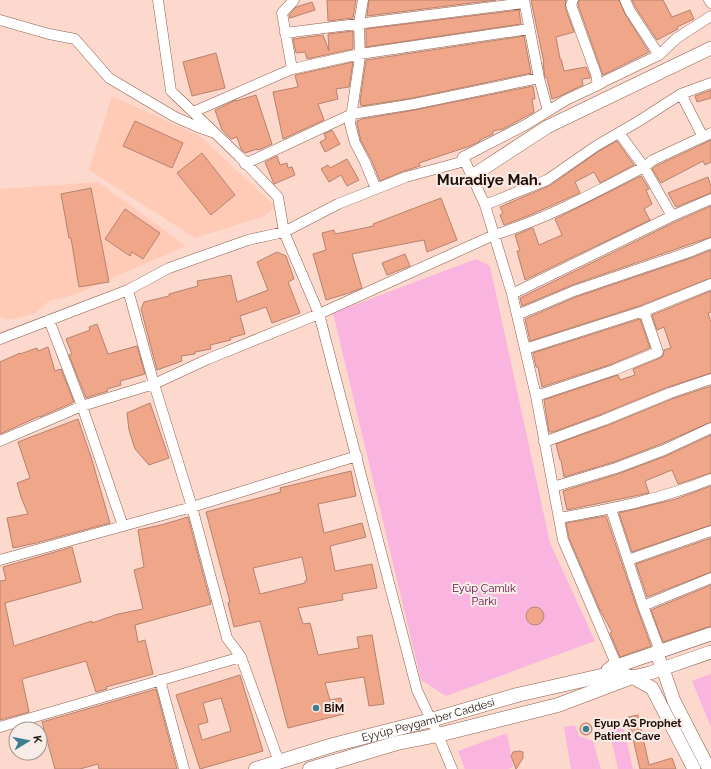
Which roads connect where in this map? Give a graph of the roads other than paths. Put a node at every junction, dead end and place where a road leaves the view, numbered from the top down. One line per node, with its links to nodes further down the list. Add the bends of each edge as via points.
1 (158, 0): 23 (street, via 171,91)
2 (294, 0): 13 (street, via 282,13)
3 (363, 0): 11 (street)
4 (574, 0): 20 (street, via 572,5)
5 (625, 0): 16 (street)
6 (709, 0): 8 (street)
7 (524, 2): 11 (street); 12 (street)
8 (711, 3)
9 (711, 16): 16 (street, via 677,38)
10 (0, 20): 25 (street, via 75,39 109,78 175,117)
11 (359, 23): 13 (street); 15 (street)
12 (529, 29): 15 (street); 18 (street)
13 (285, 32): 17 (street)
14 (711, 48): 31 (street, via 547,127)
15 (360, 54): 17 (street); 24 (street)
16 (659, 55): 20 (street)
17 (292, 69): 23 (street)
18 (539, 78): 22 (street); 24 (street)
19 (711, 83): 21 (street)
20 (598, 85): 22 (street)
21 (681, 94): 26 (street); 27 (street)
22 (548, 111): 28 (street, via 463,157)
23 (193, 112): 25 (street)
24 (352, 114): 29 (street); 32 (street, via 350,124 355,143)
25 (214, 132): 29 (street)
26 (619, 133): 30 (street); 34 (street, via 547,180)
27 (707, 135): 30 (street, via 653,160)
28 (464, 161): 31 (street); 32 (street, via 406,177)
29 (245, 164): 36 (street, via 278,197)
30 (644, 167): 35 (street); 37 (street, via 562,208)
31 (472, 176): 34 (street)
32 (376, 189): 36 (street, via 338,204)
33 (711, 199): 35 (street)
34 (485, 205): 37 (street)
35 (672, 216): 41 (street)
36 (284, 232): 40 (street, via 248,240 169,268); 43 (street)
37 (494, 235): 41 (street); 43 (street)
38 (711, 243): 44 (street, via 692,252 574,291)
39 (711, 284): 42 (street)
40 (128, 290): 45 (street); 49 (street)
41 (512, 294): 44 (street)
42 (644, 310): 47 (street); 50 (street, via 658,352 614,370)
43 (319, 314): 49 (street); 55 (street)
44 (517, 315): 47 (street)
45 (49, 320): 46 (street); 51 (street)
46 (0, 339)
47 (525, 349): 50 (street)
48 (711, 379): 54 (street)
49 (154, 384): 51 (street); 58 (street)
50 (536, 396): 54 (street)
51 (82, 406): 53 (street); 61 (street)
52 (711, 428): 57 (street, via 664,450 616,468)
53 (0, 441)
54 (544, 442): 57 (street)
55 (357, 456): 58 (street); 76 (street, via 417,690)
56 (711, 478): 59 (street, via 689,488)
57 (553, 487): 60 (street)
58 (192, 507): 61 (street); 70 (street, via 227,638)
59 (611, 509): 60 (street); 64 (street)
60 (559, 518): 71 (street, via 564,540)
61 (123, 526): 63 (street)
62 (711, 531): 64 (street)
63 (0, 560)
64 (628, 560): 66 (street)
65 (711, 578): 66 (street)
66 (643, 606): 68 (street)
67 (711, 634): 68 (street, Eyyüp Peygamber Caddesi)
68 (658, 652): 71 (street, Eyyüp Peygamber Caddesi); 72 (street)
69 (711, 652): 72 (street, Eyyüp Peygamber Caddesi)
70 (241, 657): 75 (street); 79 (street)
71 (617, 666): 73 (street, Eyyüp Peygamber Caddesi)
72 (663, 668): 74 (street, Eyyüp Peygamber Caddesi); 85 (street, via 674,701)
73 (601, 676): 74 (street, Eyyüp Peygamber Caddesi, via 618,673); 76 (main road, Eyyüp Peygamber Caddesi, via 517,695)
74 (632, 677): 78 (main road, Eyyüp Peygamber Caddesi, via 558,705); 84 (street, via 652,688)
75 (160, 680): 77 (street); 80 (street)
76 (431, 720): 78 (street); 79 (main road, Eyyüp Peygamber Caddesi, via 333,745)
77 (0, 726)
78 (438, 735): 82 (main road, Eyyüp Peygamber Caddesi, via 397,743); 83 (street)
79 (279, 762): 81 (main road, Eyyüp Peygamber Caddesi)
80 (184, 769)
81 (256, 769)
82 (310, 769)
83 (452, 769)
84 (694, 769)
85 (709, 769)

